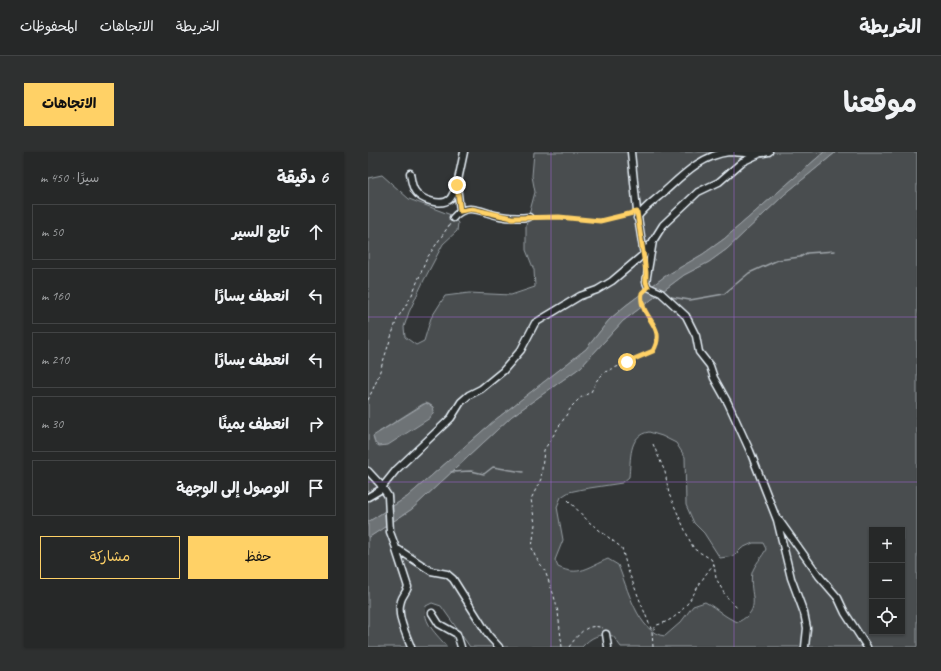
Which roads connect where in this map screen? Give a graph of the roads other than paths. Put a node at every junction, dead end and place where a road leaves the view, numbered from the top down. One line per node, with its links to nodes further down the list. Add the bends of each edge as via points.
1 (464, 152): 6 (street)
2 (631, 152): 8 (street)
3 (769, 152): 4 (street)
4 (759, 154): 8 (street, via 729,152 696,164); 11 (street, via 742,162 719,182 688,200 663,224)
5 (410, 173): 6 (street, via 415,191 430,201 446,202)
6 (457, 185): 7 (street)
7 (460, 211): 9 (street, via 472,209 512,218); 10 (street)
8 (637, 215): 12 (street)
9 (529, 217)
10 (453, 218)
11 (653, 241): 12 (street); 13 (street)
12 (644, 254): 13 (street); 15 (street, via 598,290 580,296 535,323 521,350 503,371 461,402 451,418 396,470)
13 (646, 272): 17 (street, via 648,287 661,293 686,316 696,336 699,352 710,366 728,403)
14 (368, 471): 15 (street)
15 (383, 487): 16 (street); 18 (street, via 390,501 390,532)
16 (368, 497)
17 (775, 513): 25 (street, via 804,613 807,628); 26 (street, via 819,576 838,598)
18 (396, 548): 21 (street, via 408,587 399,609); 23 (street, via 431,571 447,574 453,579 489,636)
19 (432, 613): 22 (street, via 439,624 457,634)
20 (606, 634): 24 (street)
21 (411, 647)
22 (461, 647)
23 (500, 647)
24 (608, 647)
25 (805, 647)
26 (867, 647)

